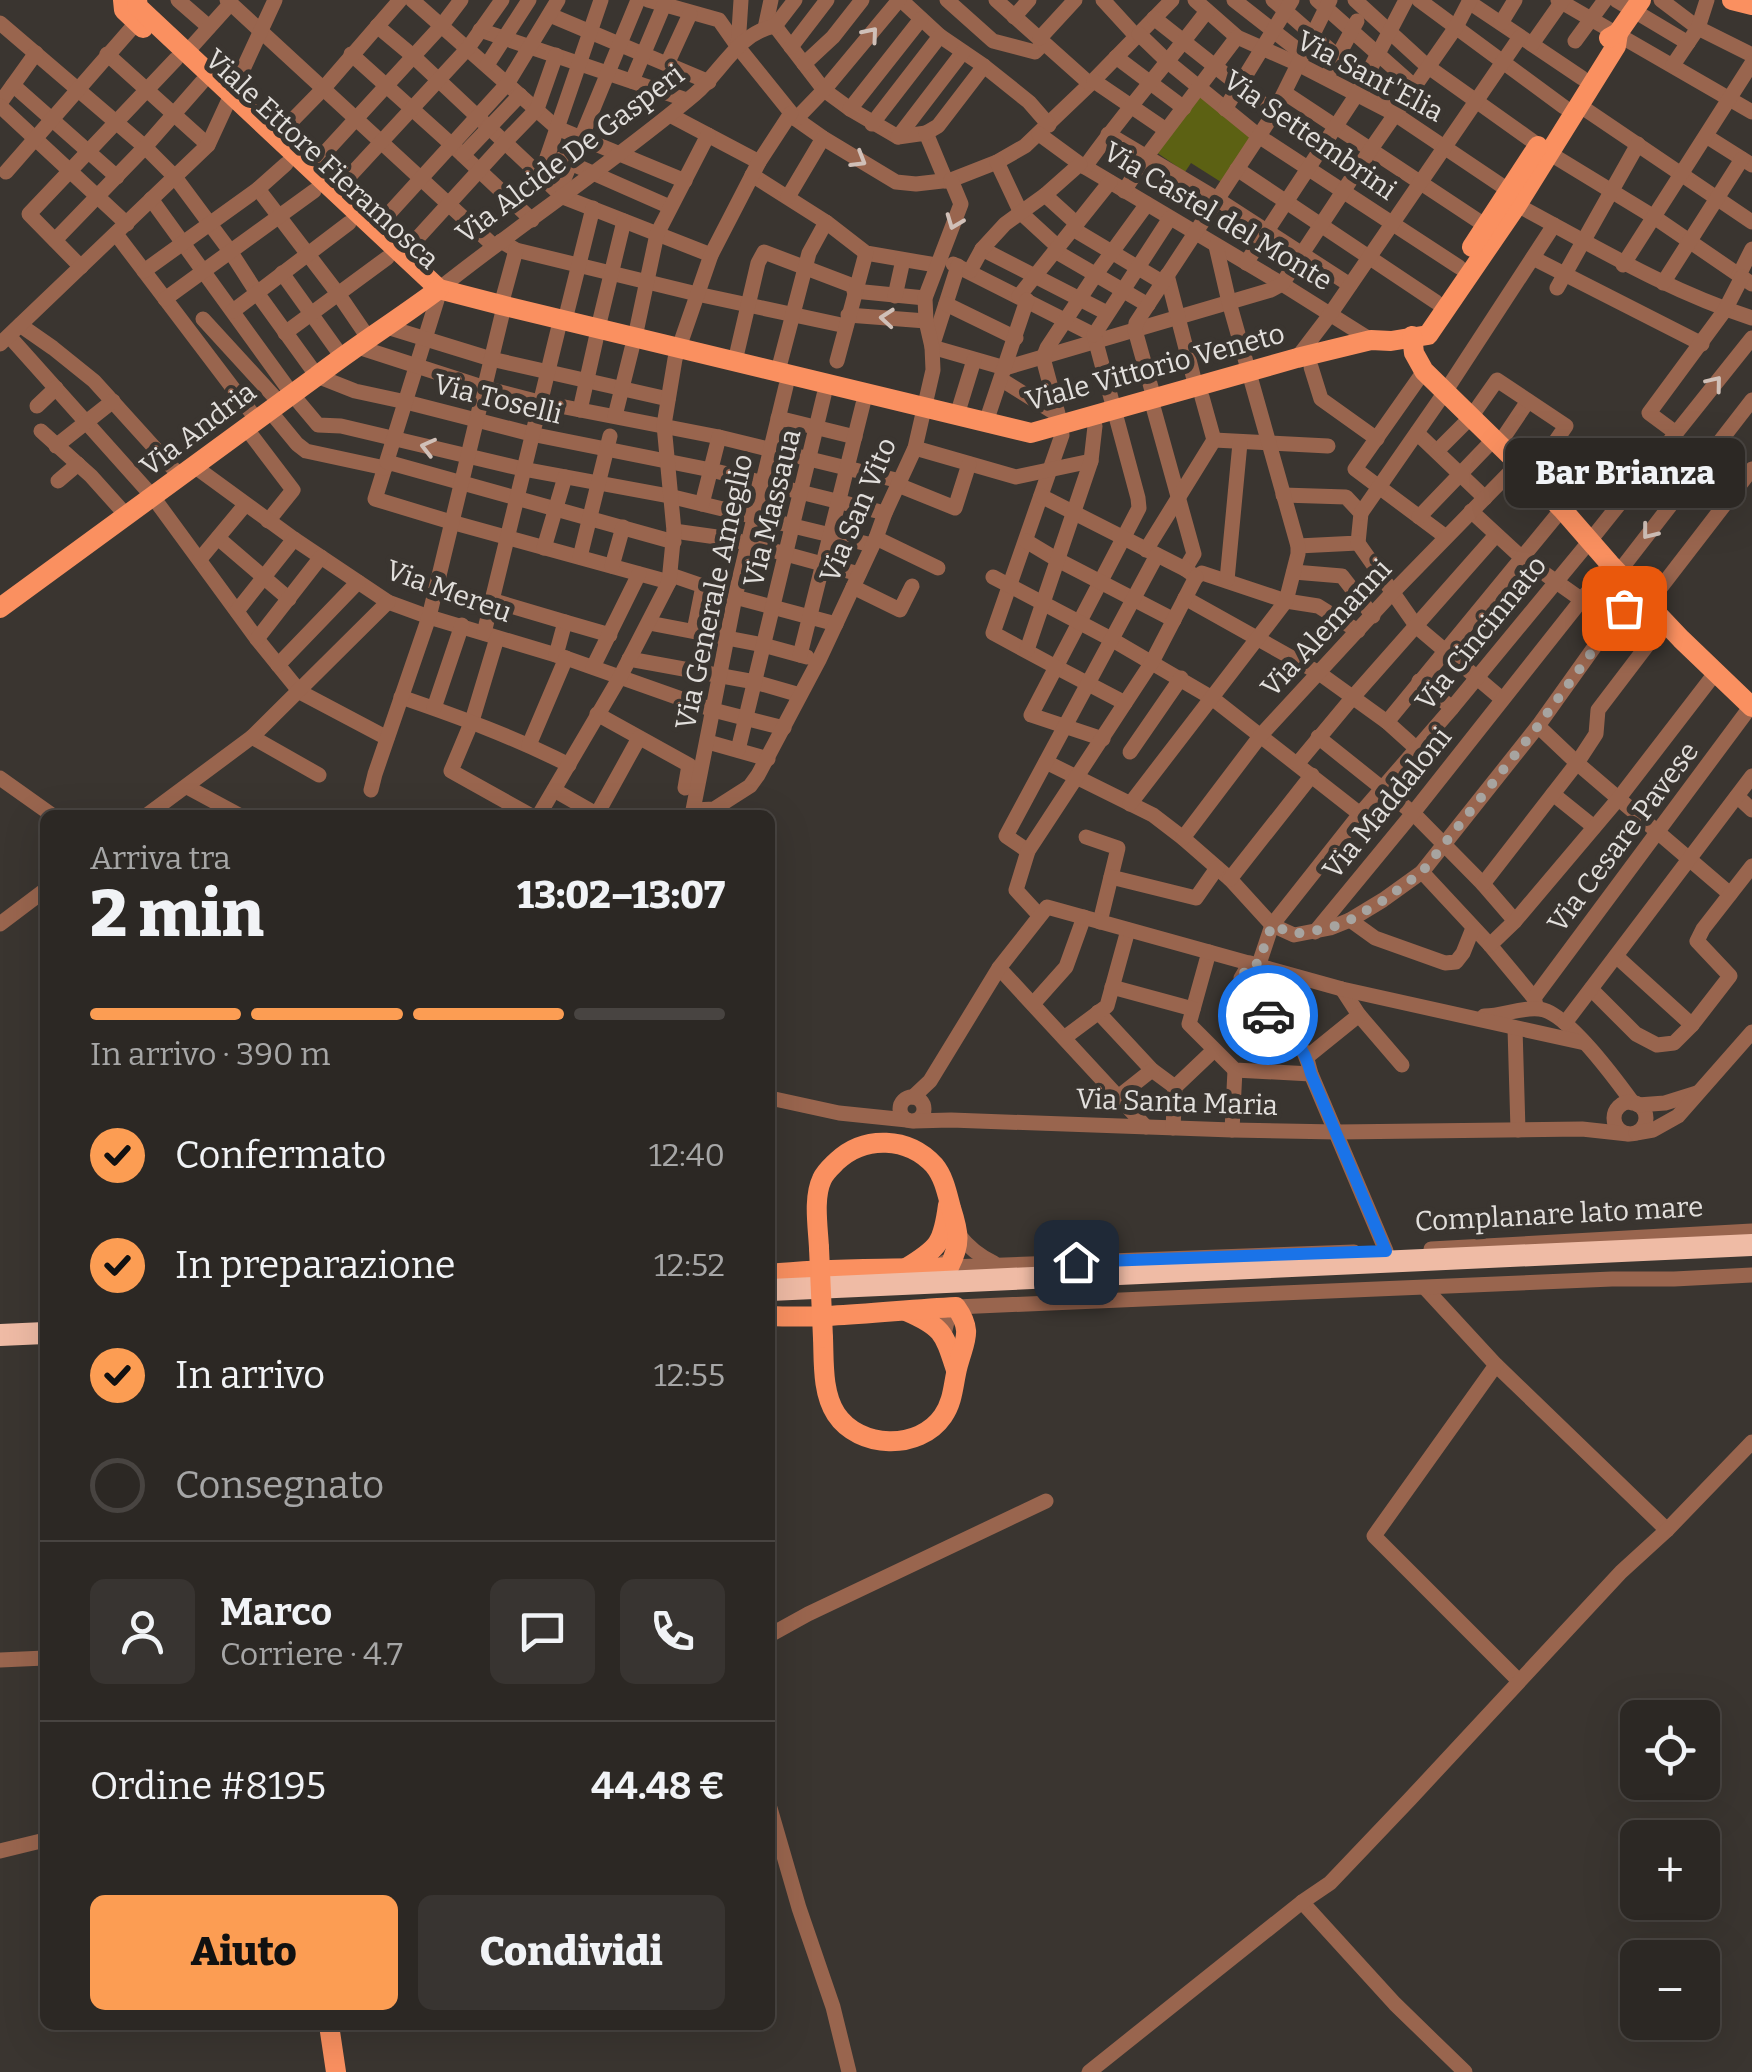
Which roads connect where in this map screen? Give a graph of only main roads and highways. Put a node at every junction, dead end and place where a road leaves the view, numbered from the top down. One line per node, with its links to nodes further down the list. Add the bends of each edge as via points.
1 (1732, 0): 4 (main road)
2 (1630, 4): 5 (main road, Viale Vittorio Veneto)
3 (135, 6): 6 (main road, Viale Ettore Fieramosca)
4 (1752, 6)
5 (1618, 33): 8 (main road, Viale Vittorio Veneto, via 1616,46); 8 (main road, Viale Vittorio Veneto, via 1582,78)
6 (181, 56): 7 (main road, Viale Ettore Fieramosca); 7 (main road, Viale Ettore Fieramosca)
7 (230, 101): 9 (main road, Viale Ettore Fieramosca, via 286,164); 9 (main road, Viale Ettore Fieramosca, via 276,137)
8 (1572, 106): 10 (main road, Viale Vittorio Veneto)
9 (324, 192): 11 (main road, Viale Ettore Fieramosca, via 374,230); 11 (main road, Viale Ettore Fieramosca, via 349,223)
10 (1515, 198): 13 (main road, Viale Vittorio Veneto, via 1486,226); 13 (main road, Viale Vittorio Veneto, via 1428,334)
11 (395, 256): 12 (main road, Viale Ettore Fieramosca)
12 (435, 295): 15 (main road, Viale Ettore Fieramosca); 21 (main road, Via Andria)
13 (1412, 336): 14 (main road, Viale Vittorio Veneto); 16 (main road, Via Castel del Monte)
14 (1381, 345): 16 (main road, Via Castel del Monte); 19 (main road, Viale Vittorio Veneto)
15 (677, 353): 17 (main road, Viale Vittorio Veneto); 17 (main road, Viale Vittorio Veneto)
16 (1424, 371): 22 (main road, Via Castel del Monte)
17 (782, 378): 18 (main road, Viale Vittorio Veneto); 18 (main road, Viale Vittorio Veneto, via 824,395)
18 (922, 412): 20 (main road, Viale Vittorio Veneto, via 1031,433); 20 (main road, Viale Vittorio Veneto, via 1028,444)
19 (1116, 414): 20 (main road, Viale Vittorio Veneto); 20 (main road, Viale Vittorio Veneto, via 1095,426)
20 (1060, 425)
21 (0, 608)
22 (1752, 707)
23 (949, 1238): 26 (main road); 26 (main road, Complanare lato mare, via 956,1252 949,1267); 36 (main road, bridge, via 943,1179 908,1147 878,1141 853,1148 822,1179 825,1379 835,1412 845,1425 876,1440 911,1440 934,1426 950,1404)
24 (1752, 1245): 28 (highway)
25 (1752, 1260): 29 (highway)
26 (903, 1269): 27 (main road, Complanare lato mare)
27 (775, 1274)
28 (775, 1290)
29 (775, 1302)
30 (902, 1309): 31 (main road); 36 (main road, via 944,1334); 36 (main road, via 956,1307 967,1334)
31 (775, 1316)
32 (40, 1320): 33 (highway)
33 (0, 1322)
34 (40, 1333): 35 (highway)
35 (0, 1336)
36 (956, 1370)
37 (329, 2030): 38 (main road)
38 (336, 2072)

